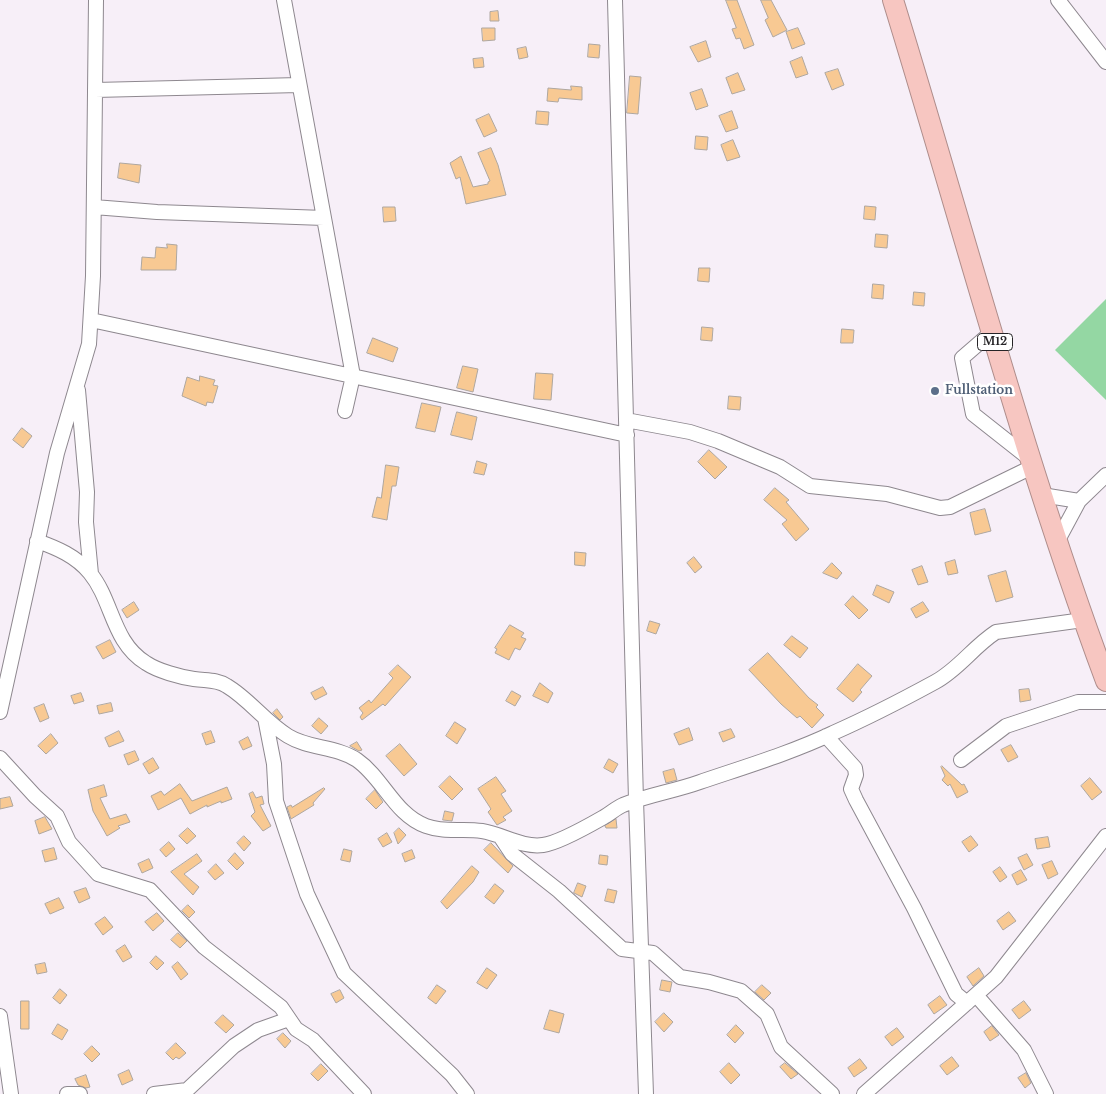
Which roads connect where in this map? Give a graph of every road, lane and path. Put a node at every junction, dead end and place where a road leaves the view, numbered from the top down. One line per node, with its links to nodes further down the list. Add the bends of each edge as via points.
1 (96, 0): 8 (street)
2 (284, 0): 7 (street)
3 (616, 0): 16 (street)
4 (893, 0): 12 (highway, M12)
5 (1058, 0): 6 (street)
6 (1106, 62)
7 (299, 85): 8 (street); 10 (street)
8 (95, 90): 9 (street)
9 (94, 207): 10 (street); 11 (street)
10 (324, 218): 13 (street)
11 (91, 320): 13 (street); 14 (street, via 89,344)
12 (992, 332): 18 (highway, M12); 18 (street, via 962,358 973,414)
13 (353, 376): 15 (street); 17 (street)
14 (77, 384): 22 (street); 24 (street, via 87,483 86,522)
15 (345, 412)
16 (626, 420): 17 (street); 18 (street, via 690,432 718,442 780,467 810,486 887,494 940,508 950,507)
17 (627, 435): 33 (street)
18 (1031, 463): 20 (highway, M12)
19 (1106, 475): 21 (street)
20 (1042, 495): 21 (street); 23 (highway, M12)
21 (1079, 501): 23 (street)
22 (37, 542): 24 (street, via 63,550); 28 (street)
23 (1057, 542): 25 (highway, M12)
24 (91, 574): 29 (street, via 117,631 144,662 161,671 190,679 223,683)
25 (1084, 620): 26 (highway, M12); 30 (street, via 996,632 984,639 946,675)
26 (1106, 681)
27 (1106, 702): 32 (street, via 1078,702 1006,726)
28 (0, 712)
29 (265, 718): 34 (street, via 290,737 309,746 343,753 357,760 401,809 423,825 436,830 485,831); 45 (street, via 274,764 276,801 307,894 344,973)
30 (826, 736): 33 (street, via 698,783); 37 (street, via 855,768 851,789 956,994)
31 (0, 758): 39 (street, via 57,816 69,842 98,874 150,890 204,947 281,1007)
32 (961, 760)
33 (636, 800): 34 (street, via 541,846); 36 (street)
34 (500, 836): 36 (street, via 512,854 559,891 622,949)
35 (1106, 836): 37 (street, via 1021,948)
36 (640, 951): 46 (street); 47 (street, via 657,956 680,977 741,991 767,1014 781,1047)
37 (971, 999): 48 (street); 49 (street, via 1024,1050)
38 (0, 1016): 40 (street)
39 (289, 1019): 43 (street, via 258,1030 234,1046 187,1090); 44 (street)
40 (11, 1094)
41 (68, 1094): 42 (street)
42 (80, 1094)
43 (154, 1094)
44 (364, 1094)
45 (467, 1094)
46 (646, 1094)
47 (832, 1094)
48 (864, 1094)
49 (1046, 1094)

